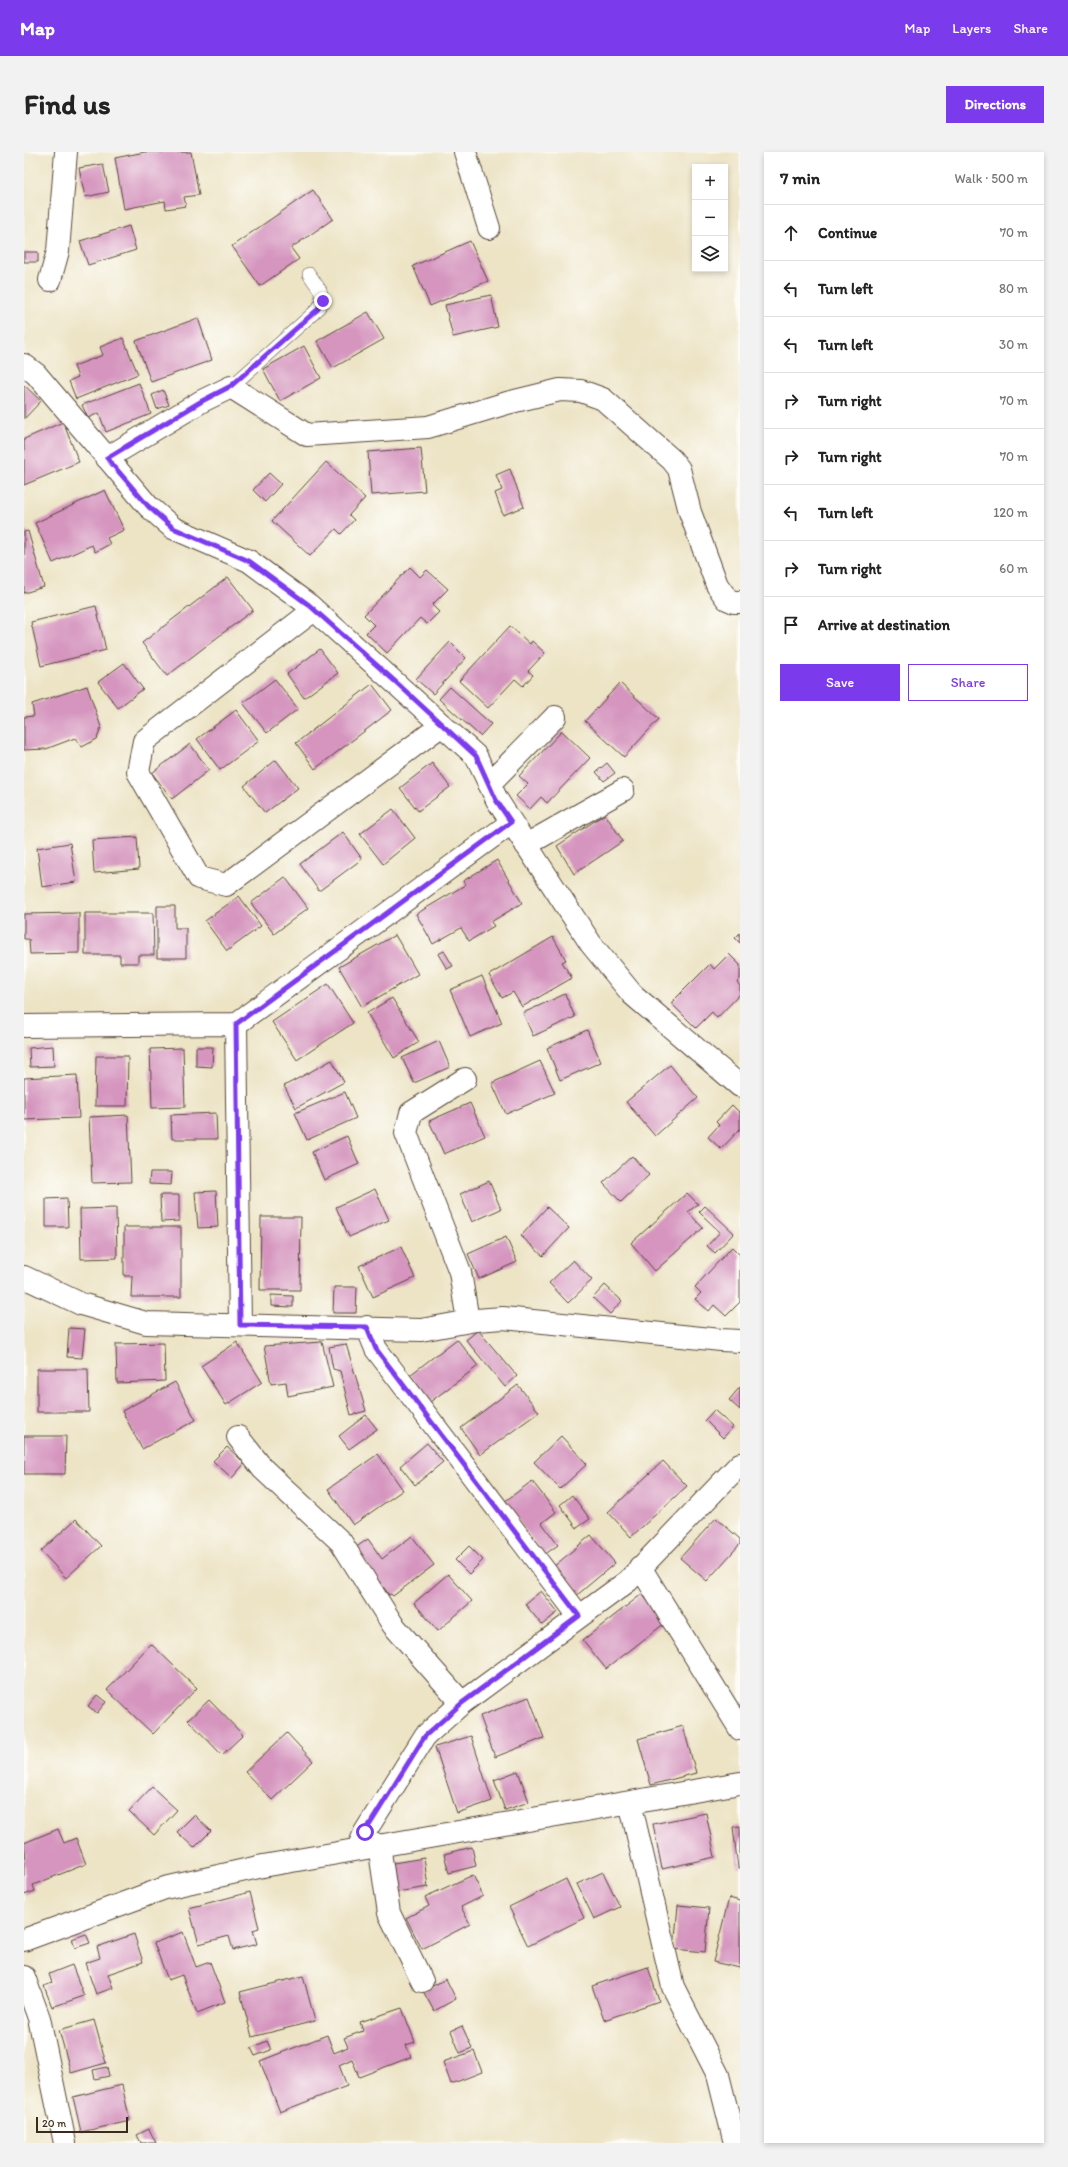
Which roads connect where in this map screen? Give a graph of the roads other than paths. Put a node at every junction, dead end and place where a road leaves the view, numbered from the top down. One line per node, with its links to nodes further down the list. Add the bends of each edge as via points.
1 (66, 152): 5 (street, via 58,252)
2 (465, 152): 3 (street)
3 (489, 228)
4 (309, 274): 7 (lane, via 320,290 323,301)
5 (50, 280)
6 (24, 365): 8 (street, via 36,374)
7 (231, 386): 8 (street); 9 (street, via 307,435 428,427 560,390 581,391 603,399 679,469 690,512 717,585 726,598)
8 (107, 458): 10 (street, via 148,506 173,528 249,561)
9 (740, 602)
10 (314, 610): 12 (street); 12 (street, via 144,741 138,772 199,878 226,886)
11 (555, 718): 13 (street)
12 (442, 725): 13 (street, via 476,756)
13 (489, 784): 15 (street)
14 (623, 790): 16 (street)
15 (511, 822): 16 (street); 17 (street)
16 (526, 845): 20 (street, via 592,944 632,994)
17 (236, 1024): 18 (street); 23 (street)
18 (24, 1026)
19 (466, 1078): 22 (street, via 411,1112 406,1133 460,1272)
20 (740, 1086)
21 (24, 1277): 23 (street, via 81,1304 146,1323)
22 (468, 1321): 24 (street, via 421,1330); 25 (street, via 503,1318)
23 (240, 1325): 24 (street)
24 (367, 1327): 29 (street, via 376,1349)
25 (740, 1341)
26 (238, 1437): 30 (street, via 263,1469 341,1542 393,1625)
27 (740, 1464): 28 (street)
28 (640, 1567): 29 (street, via 628,1581); 31 (street)
29 (579, 1616): 30 (street)
30 (462, 1703): 34 (street, via 425,1736 365,1832)
31 (740, 1729)
32 (740, 1783): 33 (street)
33 (630, 1802): 34 (street); 39 (street, via 673,1987 718,2075)
34 (369, 1847): 35 (street, via 263,1866 164,1888); 37 (street, via 389,1913)
35 (24, 1940)
36 (24, 1977): 38 (street, via 39,2018)
37 (422, 1981)
38 (65, 2143)
39 (735, 2143)

